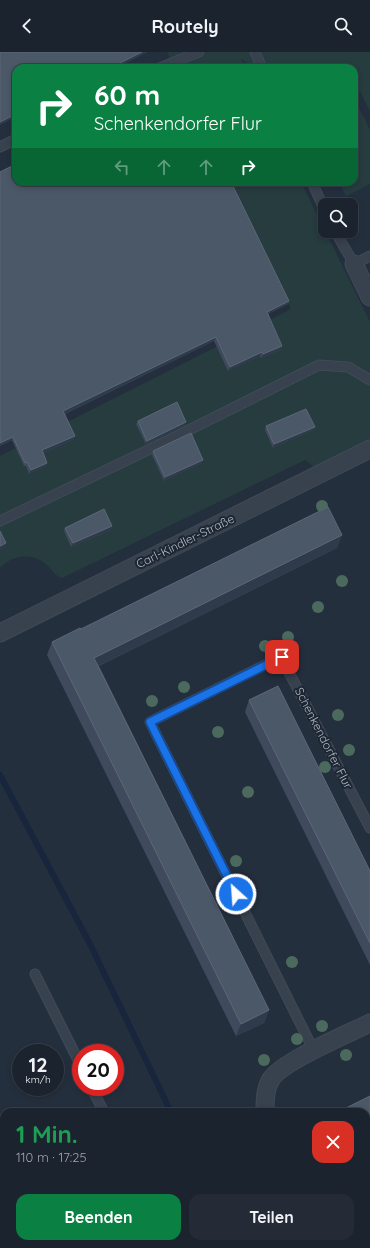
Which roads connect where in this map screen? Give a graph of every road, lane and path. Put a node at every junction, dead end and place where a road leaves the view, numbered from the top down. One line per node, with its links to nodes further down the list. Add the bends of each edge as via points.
1 (198, 52): 3 (lane)
2 (255, 52): 4 (lane)
3 (169, 64)
4 (260, 64)
5 (12, 140): 6 (lane)
6 (0, 147)
7 (314, 186): 8 (lane)
8 (319, 198)
9 (339, 238): 11 (lane)
10 (370, 256): 11 (lane)
11 (354, 264): 12 (street)
12 (370, 297)
13 (370, 380): 15 (lane, via 348,367 319,365)
14 (370, 449): 16 (street, Carl-Kindler-Straße)
15 (0, 522)
16 (0, 633)
17 (370, 828): 21 (lane, Schenkendorfer Flur, via 282,657 150,722)
18 (35, 974): 20 (lane)
19 (370, 1023): 21 (street)
20 (72, 1048)
21 (314, 1051): 24 (street, via 284,1067 271,1079 266,1092)
22 (96, 1096): 23 (lane)
23 (102, 1108)
24 (266, 1108)

